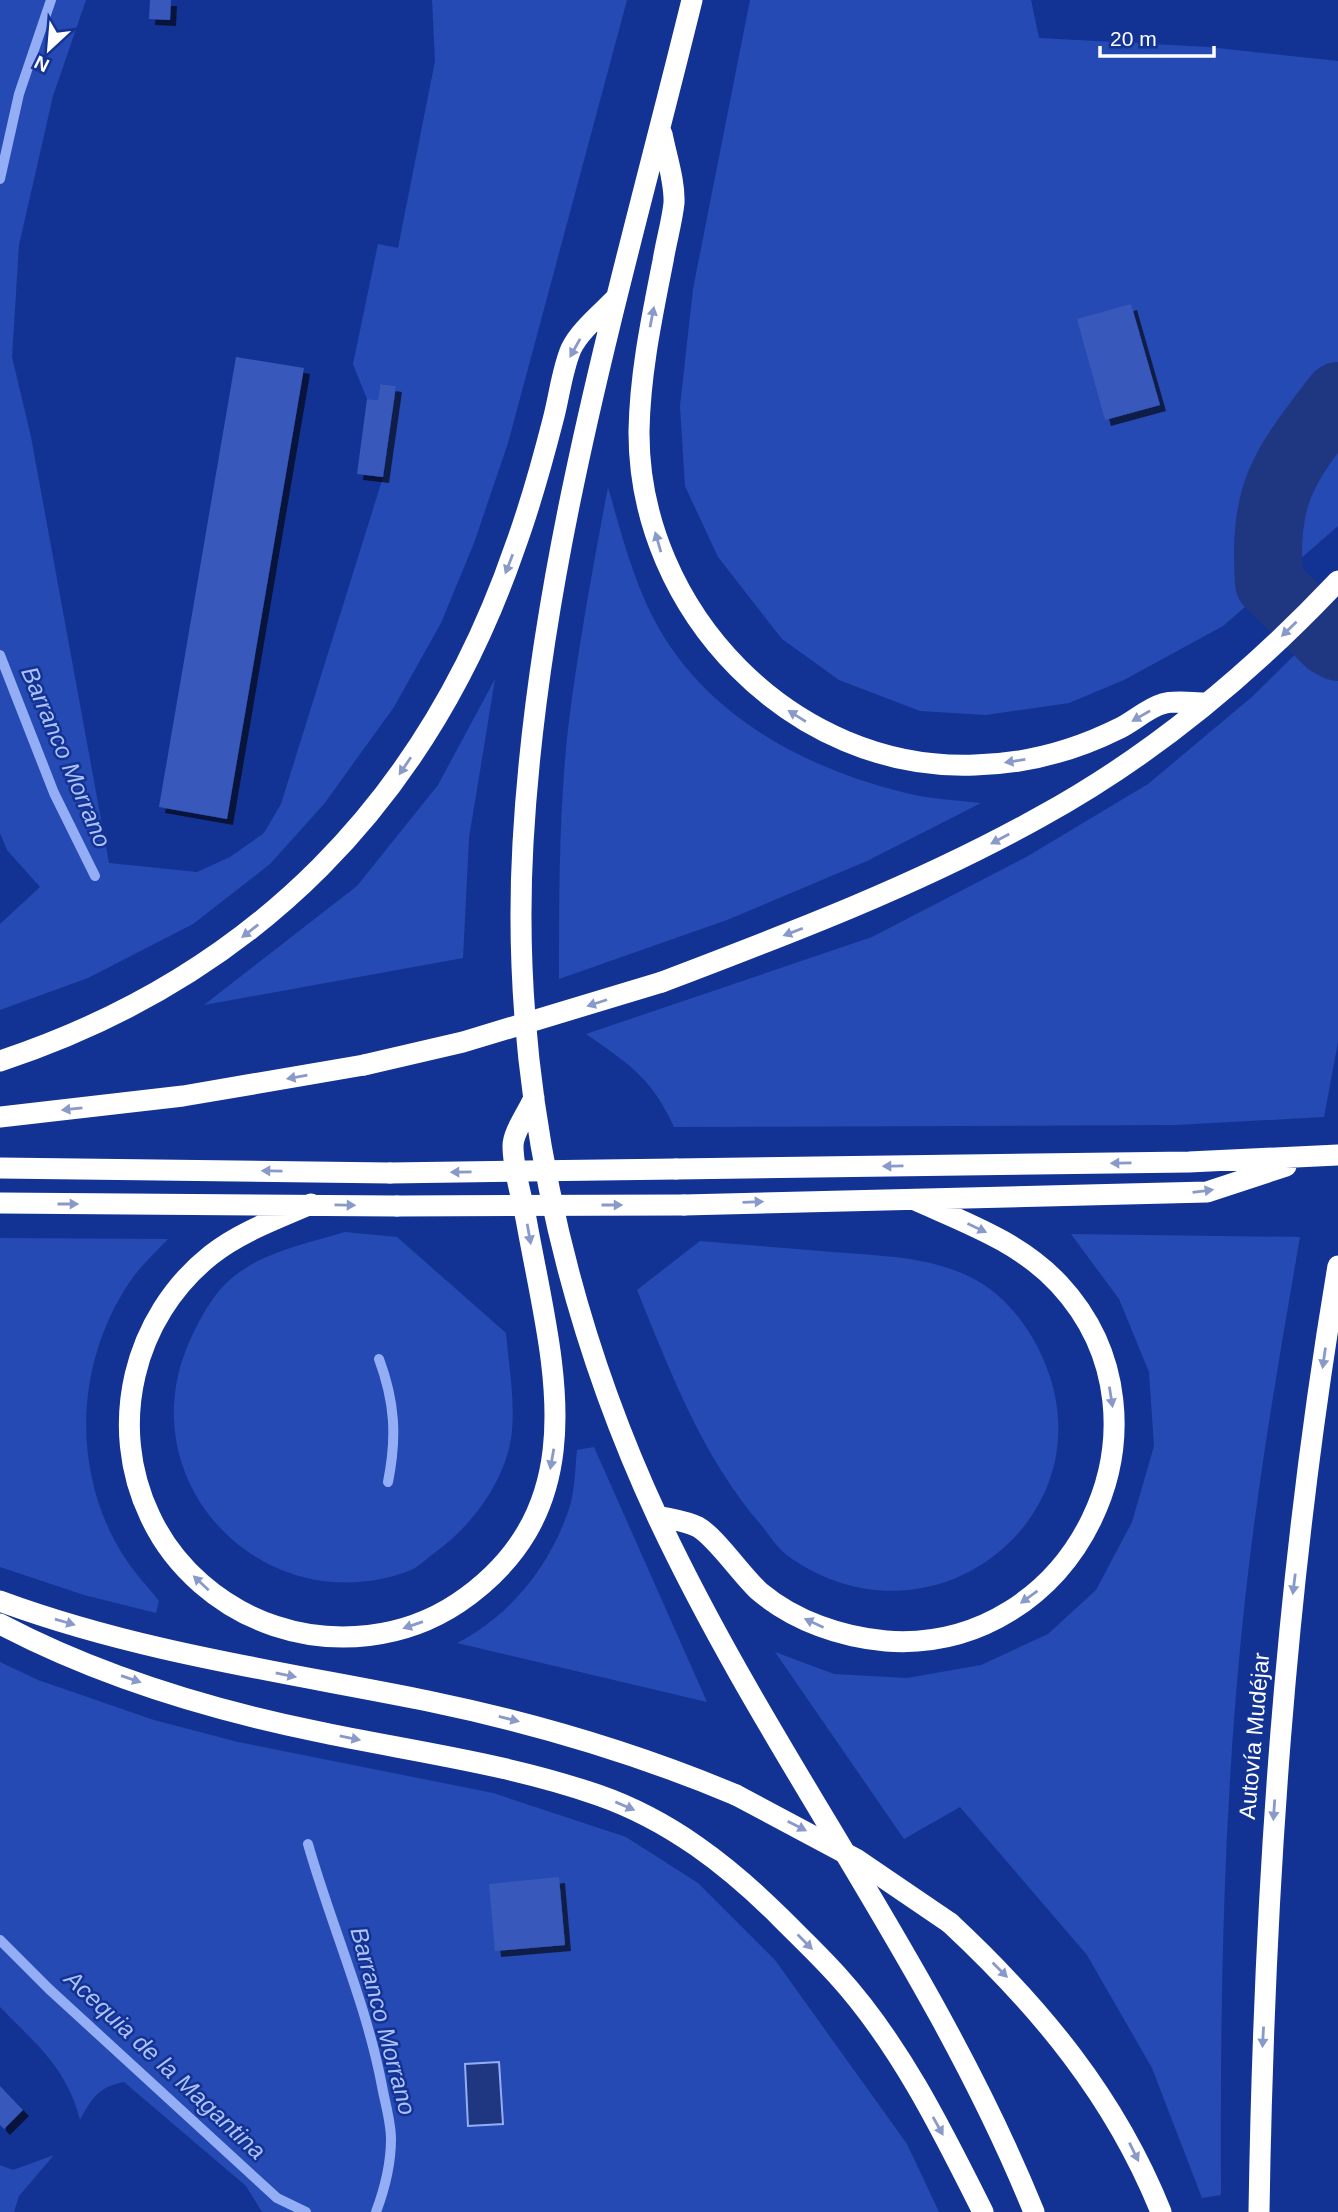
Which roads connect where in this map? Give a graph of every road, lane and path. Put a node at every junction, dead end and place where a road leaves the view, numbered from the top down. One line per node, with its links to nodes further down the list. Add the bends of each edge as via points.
1 (692, 0): 2 (highway)
2 (661, 125): 3 (highway); 5 (highway, one-way to 2, via 1163,704 1120,728 1046,755 1011,763 938,765 867,750 834,736 771,699 744,675 711,638 678,588 662,555 643,476 640,395 674,201)
3 (618, 295): 6 (highway, one-way to 6, via 572,347 536,481 490,613 426,736 382,800 328,861 221,953 110,1018); 7 (highway, via 556,574 530,756 522,915 523,986)
4 (1338, 581): 5 (highway, one-way to 5)
5 (1205, 703): 8 (highway, one-way to 8, bridge, via 1101,780 977,851 831,917 662,982 475,1039 364,1065 183,1096)
6 (0, 1061)
7 (534, 1098): 14 (highway, one-way to 14, via 513,1144 553,1370 557,1419 546,1488 518,1545 475,1591 420,1623 357,1637 294,1632 235,1609 209,1591 165,1544 138,1486 130,1455 130,1402 138,1361 166,1304 212,1254); 16 (highway, via 581,1310 603,1384)
8 (0, 1117)
9 (1338, 1155): 10 (highway)
10 (1311, 1158): 11 (highway, one-way to 11, bridge, via 390,1172); 12 (highway, one-way to 10, via 1207,1192)
11 (0, 1168)
12 (915, 1200): 14 (highway, one-way to 12, bridge); 16 (highway, one-way to 16, via 1005,1241 1036,1262 1080,1311 1096,1341 1107,1373 1114,1440 1100,1505 1066,1563 1043,1587 986,1623 954,1634 887,1641 822,1627 791,1612 761,1592 699,1528)
13 (0, 1203): 14 (highway, one-way to 14)
14 (311, 1204)
15 (1338, 1266): 22 (highway, Autovía Mudéjar, one-way to 22, via 1286,1652 1271,1853)
16 (657, 1516): 20 (highway, via 730,1657 941,2019)
17 (0, 1601): 21 (highway, one-way to 21, bridge, via 205,1658 428,1701 642,1757 736,1795 856,1858 950,1923 1025,1996 1082,2066 1129,2142)
18 (0, 1624): 19 (highway, one-way to 19, via 74,1658 179,1695 311,1731 549,1780 601,1796 668,1827 720,1862 839,1976 905,2069)
19 (983, 2212)
20 (1034, 2212)
21 (1161, 2212)
22 (1259, 2212)

